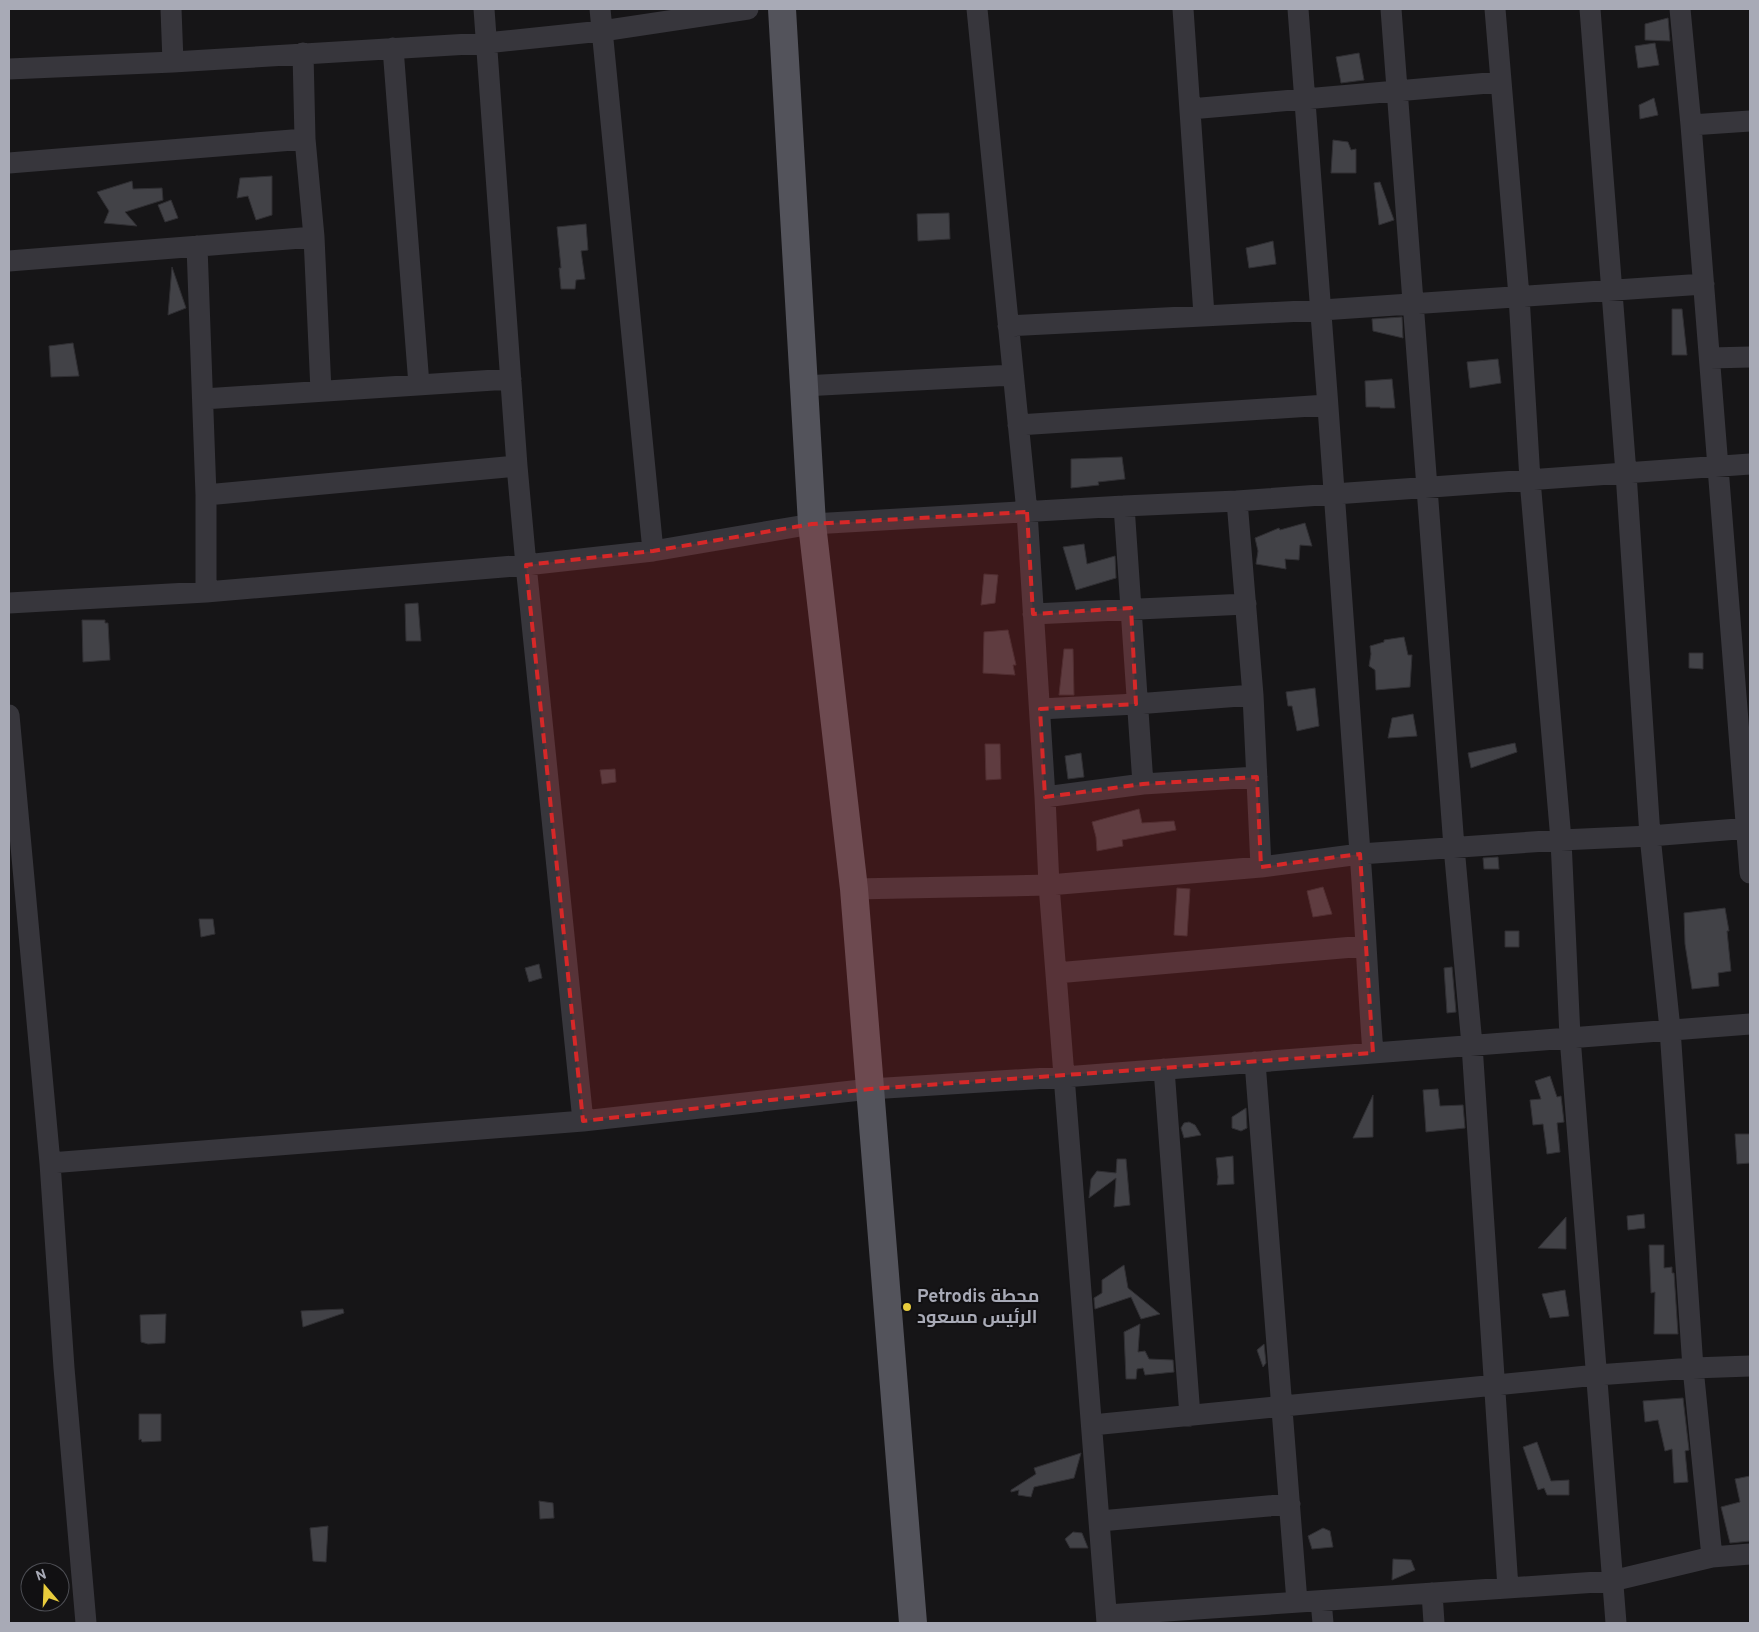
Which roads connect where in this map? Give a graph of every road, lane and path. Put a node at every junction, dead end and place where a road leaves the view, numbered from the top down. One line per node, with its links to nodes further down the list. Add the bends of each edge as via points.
1 (171, 9): 17 (street)
2 (484, 9): 14 (street)
3 (600, 9): 13 (street)
4 (748, 9): 13 (street)
5 (782, 9): 42 (main road)
6 (977, 9): 36 (street)
7 (1183, 9): 22 (street)
8 (1298, 9): 21 (street)
9 (1391, 9): 20 (street)
10 (1495, 9): 19 (street)
11 (1590, 9): 31 (street)
12 (1680, 9): 24 (street)
13 (602, 31): 14 (street); 59 (street)
14 (486, 43): 15 (street); 40 (street)
15 (393, 48): 16 (street); 41 (street)
16 (303, 53): 17 (street); 25 (street)
17 (174, 62): 18 (street)
18 (9, 69)
19 (1500, 82): 20 (street); 32 (street)
20 (1398, 90): 21 (street); 33 (street)
21 (1305, 100): 22 (street); 34 (street)
22 (1190, 109): 35 (street)
23 (1750, 121): 24 (street)
24 (1691, 125): 30 (street)
25 (305, 139): 26 (street); 27 (street)
26 (9, 163)
27 (314, 238): 28 (street); 43 (street)
28 (197, 246): 29 (street); 44 (street)
29 (9, 260)
30 (1704, 284): 31 (street); 38 (street)
31 (1612, 291): 32 (street); 50 (street)
32 (1519, 296): 33 (street); 51 (street)
33 (1413, 304): 34 (street); 52 (street)
34 (1322, 310): 35 (street); 45 (street)
35 (1204, 315): 36 (street)
36 (1008, 326): 39 (street)
37 (1750, 357): 38 (street)
38 (1710, 358): 49 (street)
39 (1013, 375): 42 (street); 46 (street)
40 (511, 379): 41 (street); 48 (street)
41 (419, 385): 43 (street)
42 (803, 386): 58 (main road)
43 (321, 391): 44 (street)
44 (203, 399): 54 (street)
45 (1327, 405): 46 (street); 53 (street)
46 (1018, 425): 57 (street)
47 (1750, 464): 49 (street)
48 (517, 466): 54 (street); 60 (street)
49 (1718, 466): 50 (street); 73 (street)
50 (1626, 473): 51 (street); 74 (street)
51 (1530, 480): 52 (street); 75 (street)
52 (1428, 488): 53 (street); 76 (street)
53 (1333, 493): 55 (street); 77 (street)
54 (206, 495): 61 (street)
55 (1237, 501): 56 (street); 63 (street)
56 (1124, 506): 57 (street); 64 (street)
57 (1027, 512): 58 (street); 65 (street)
58 (812, 524): 59 (street); 81 (main road)
59 (654, 552): 60 (street)
60 (526, 565): 61 (street); 93 (street)
61 (206, 592): 62 (street)
62 (9, 603)
63 (1246, 604): 64 (street); 66 (street)
64 (1131, 608): 65 (street); 67 (street)
65 (1033, 614): 68 (street)
66 (1253, 695): 67 (street); 70 (street)
67 (1136, 704): 68 (street); 71 (street)
68 (1040, 709): 72 (street)
69 (9, 716): 94 (street)
70 (1257, 777): 71 (street); 78 (street)
71 (1142, 784): 72 (street)
72 (1045, 797): 80 (street)
73 (1748, 828): 74 (street); 79 (street)
74 (1650, 836): 75 (street); 85 (street)
75 (1561, 840): 76 (street); 86 (street)
76 (1454, 847): 77 (street); 87 (street)
77 (1360, 854): 78 (street); 82 (street)
78 (1261, 867): 80 (street)
79 (1750, 873)
80 (1049, 885): 81 (street); 83 (street)
81 (854, 889): 92 (main road)
82 (1365, 946): 83 (street); 88 (street)
83 (1056, 973): 91 (street)
84 (1750, 1024): 85 (street)
85 (1670, 1029): 86 (street); 96 (street)
86 (1570, 1037): 87 (street); 97 (street)
87 (1472, 1045): 88 (street); 98 (street)
88 (1373, 1053): 89 (street)
89 (1255, 1062): 90 (street); 99 (street)
90 (1164, 1069): 91 (street); 100 (street)
91 (1064, 1077): 92 (street); 101 (street)
92 (870, 1089): 93 (street); 113 (main road)
93 (583, 1121): 94 (street)
94 (50, 1164): 112 (street)
95 (1750, 1366): 96 (street)
96 (1693, 1368): 97 (street); 105 (street)
97 (1597, 1375): 98 (street); 106 (street)
98 (1495, 1385): 99 (street); 107 (street)
99 (1281, 1407): 100 (street); 102 (street)
100 (1190, 1416): 101 (street)
101 (1092, 1426): 103 (street)
102 (1290, 1504): 103 (street); 110 (street)
103 (1100, 1522): 111 (street)
104 (1750, 1554): 105 (street)
105 (1712, 1557): 106 (street)
106 (1612, 1581): 107 (street); 116 (street)
107 (1508, 1588): 108 (street)
108 (1432, 1593): 109 (street); 115 (street)
109 (1321, 1601): 110 (street); 114 (street)
110 (1297, 1602): 111 (street)
111 (1107, 1619)
112 (86, 1623)
113 (913, 1623)
114 (1323, 1623)
115 (1434, 1623)
116 (1616, 1623)

